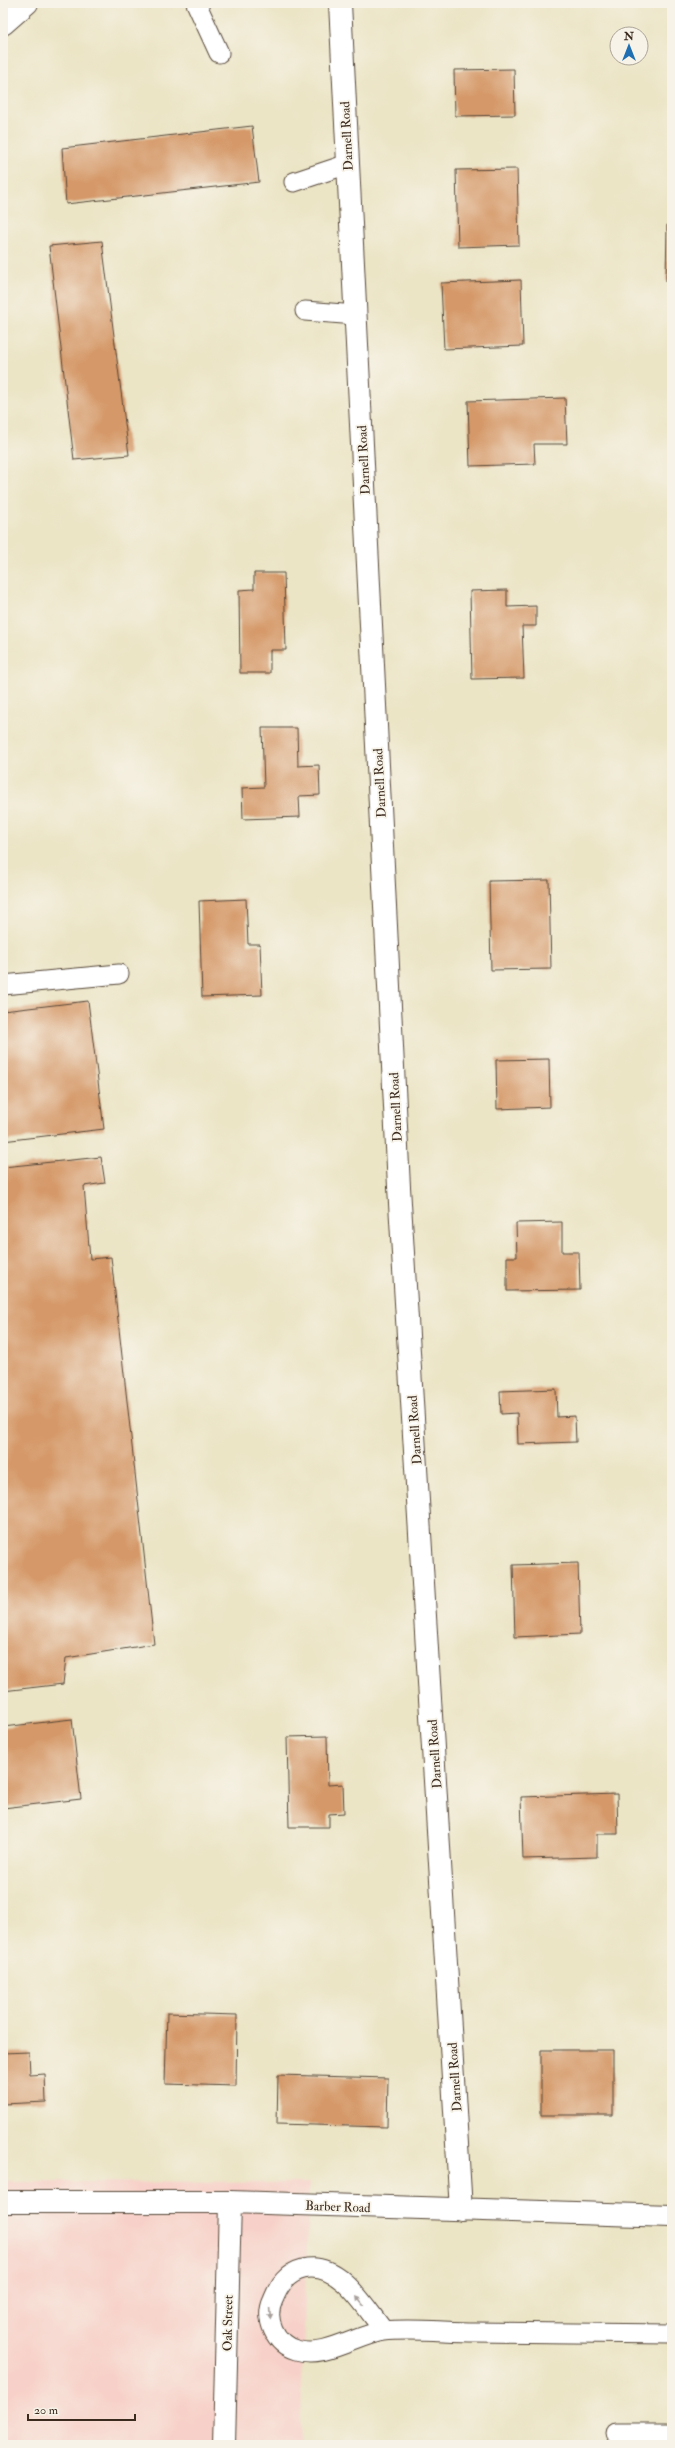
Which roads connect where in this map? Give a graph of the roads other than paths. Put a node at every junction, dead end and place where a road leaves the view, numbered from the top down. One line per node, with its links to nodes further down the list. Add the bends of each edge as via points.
1 (27, 3): 4 (street)
2 (196, 3): 5 (lane)
3 (340, 3): 6 (street, Darnell Road)
4 (3, 24)
5 (219, 53)
6 (348, 164): 7 (lane); 9 (street, Darnell Road)
7 (294, 182)
8 (305, 311): 9 (lane)
9 (356, 315): 14 (street, Darnell Road, via 399,1187)
10 (119, 974): 11 (lane)
11 (3, 986)
12 (3, 2202): 13 (street, Barber Road)
13 (230, 2202): 14 (street, Barber Road); 20 (street, Oak Street)
14 (461, 2210): 15 (street, Barber Road)
15 (672, 2216)
16 (384, 2332): 16 (lane, one-way to 16, via 354,2292 330,2272 313,2267 293,2271 278,2287 270,2306 271,2327 281,2342 297,2350 320,2352); 17 (lane)
17 (672, 2334)
18 (615, 2433): 19 (lane)
19 (672, 2433)
20 (224, 2445)

